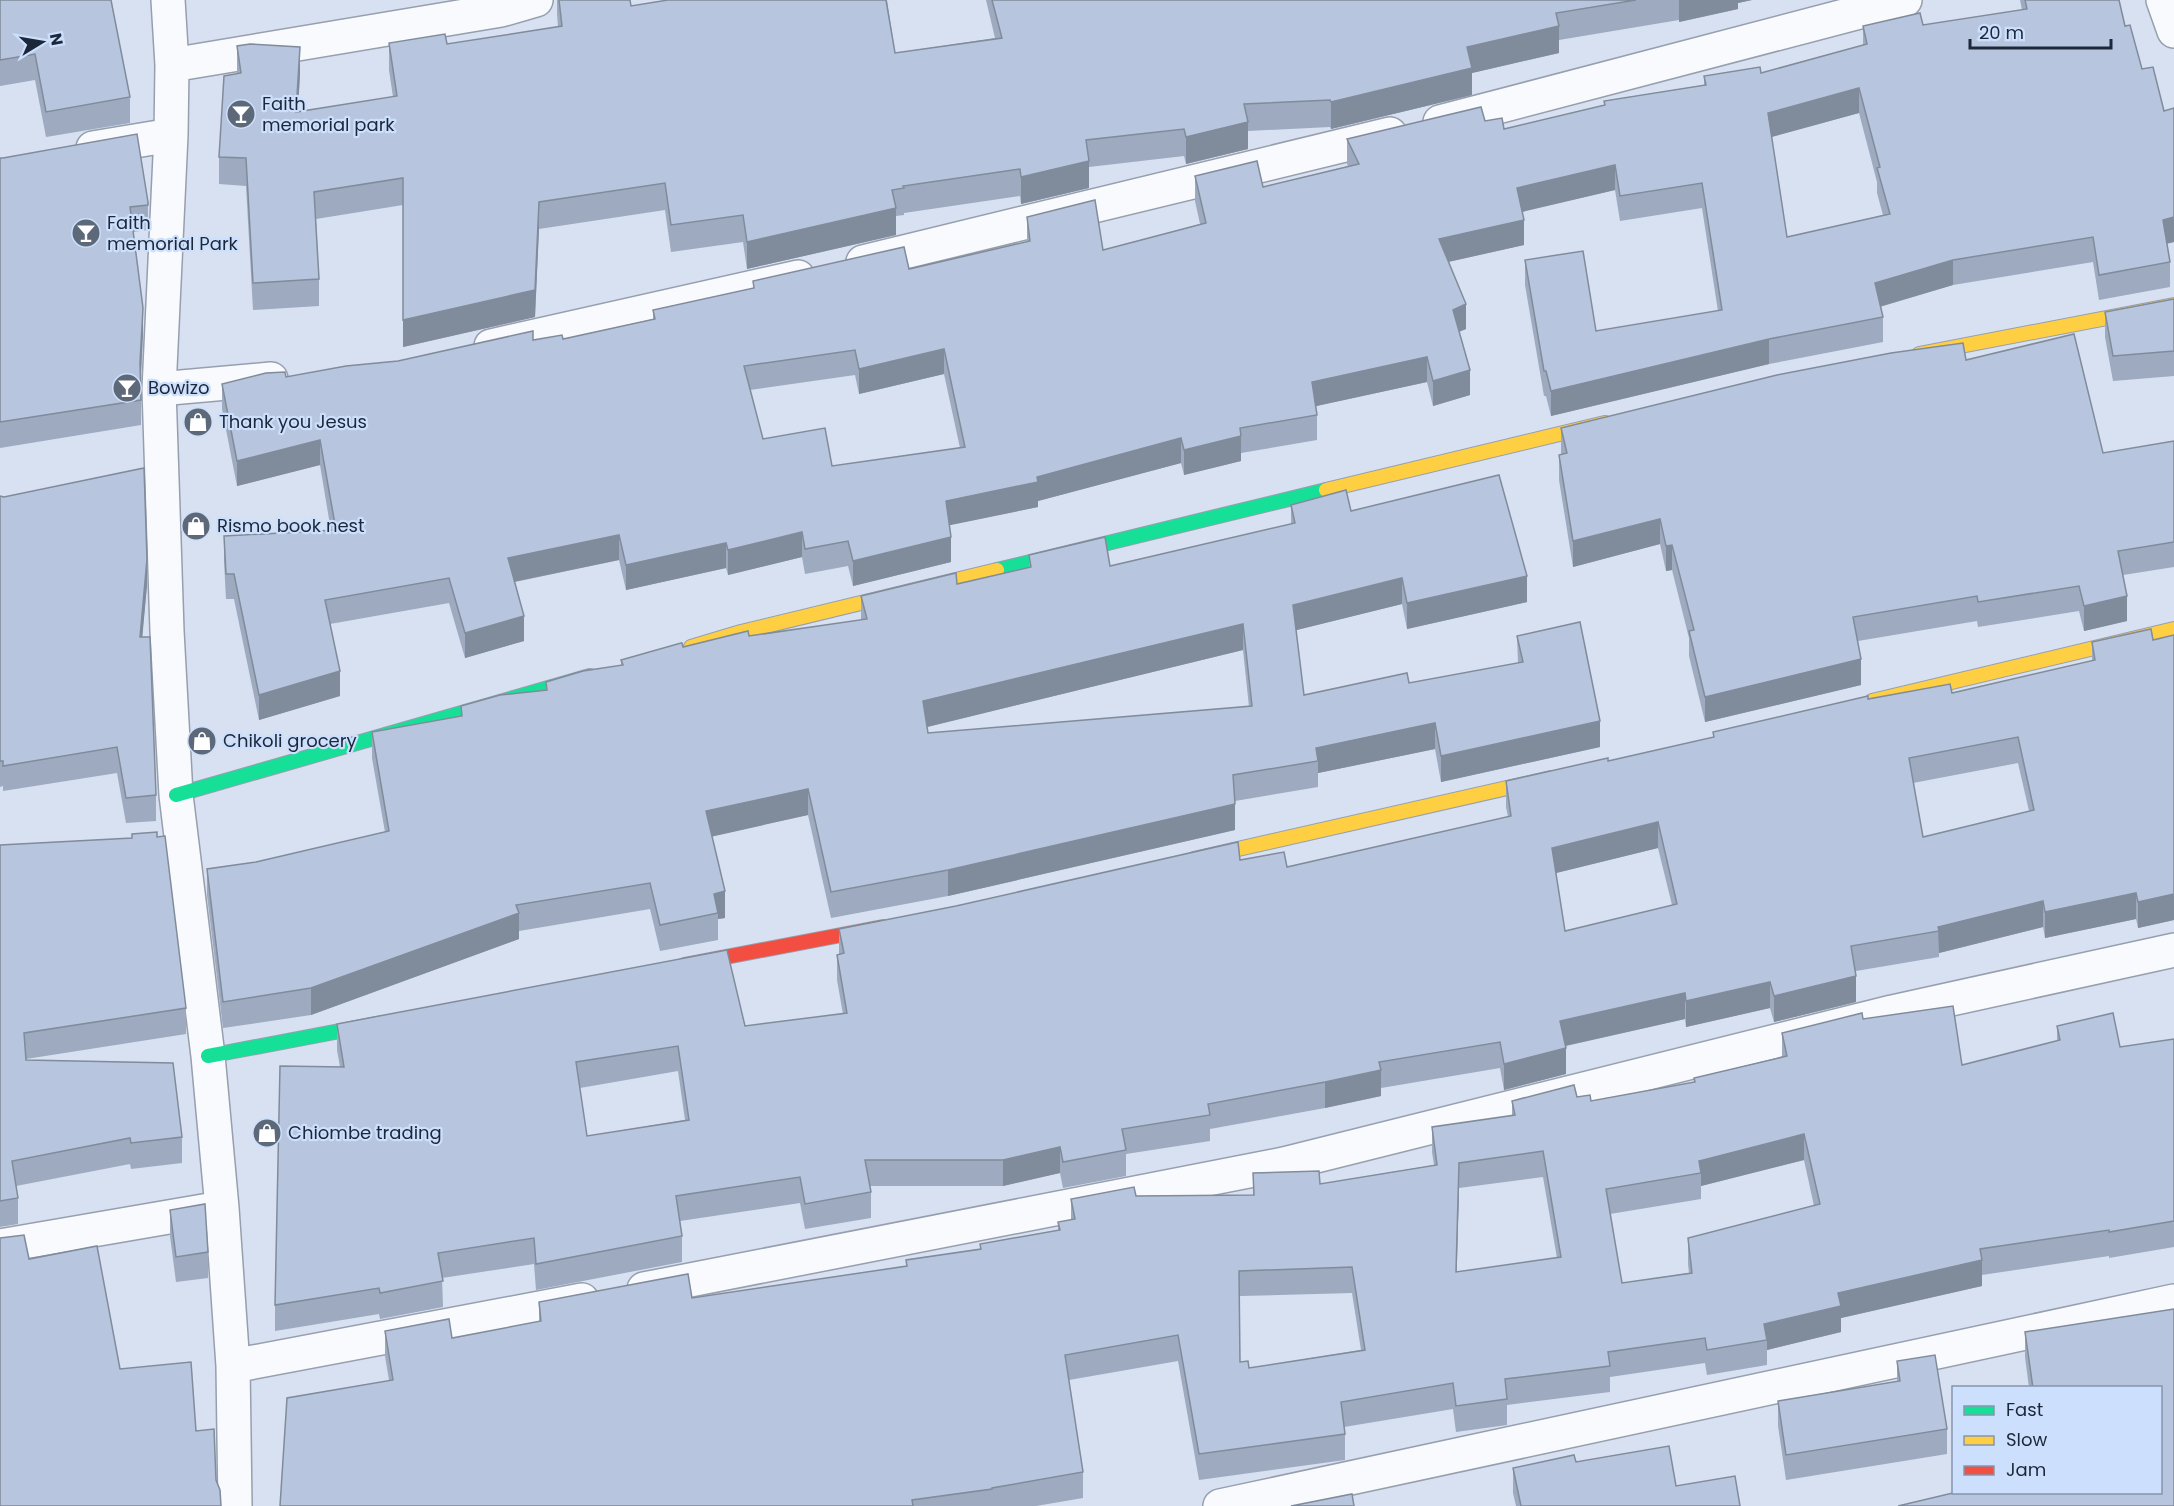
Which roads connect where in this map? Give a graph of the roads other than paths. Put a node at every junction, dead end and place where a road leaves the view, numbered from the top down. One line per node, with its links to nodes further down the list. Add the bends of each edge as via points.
1 (168, 0): 6 (street)
2 (536, 0): 6 (street, via 501,10)
3 (1905, 0): 10 (street, via 1499,108 834,269)
4 (2163, 0): 5 (street)
5 (2174, 31)
6 (172, 65): 7 (street)
7 (171, 135): 8 (street); 13 (street)
8 (69, 152)
9 (2174, 305): 11 (street)
10 (462, 352)
11 (1911, 356)
12 (300, 376): 13 (street)
13 (159, 389): 15 (street)
14 (1622, 418): 18 (street)
15 (162, 471): 16 (street); 22 (street)
16 (127, 478)
17 (2174, 629): 20 (street)
18 (673, 652)
19 (605, 671): 22 (street)
20 (1863, 703)
21 (1563, 775): 25 (street)
22 (176, 795): 23 (street)
23 (181, 838): 24 (street); 30 (street)
24 (147, 841)
25 (1182, 862)
26 (893, 925): 28 (street)
27 (2174, 950): 34 (street, via 1892,1012 1284,1164)
28 (673, 967)
29 (394, 1020): 30 (street)
30 (208, 1056): 31 (street)
31 (222, 1208): 32 (street); 34 (street)
32 (0, 1246)
33 (2174, 1301): 36 (street)
34 (233, 1366): 35 (street)
35 (235, 1506)
36 (1220, 1506)

